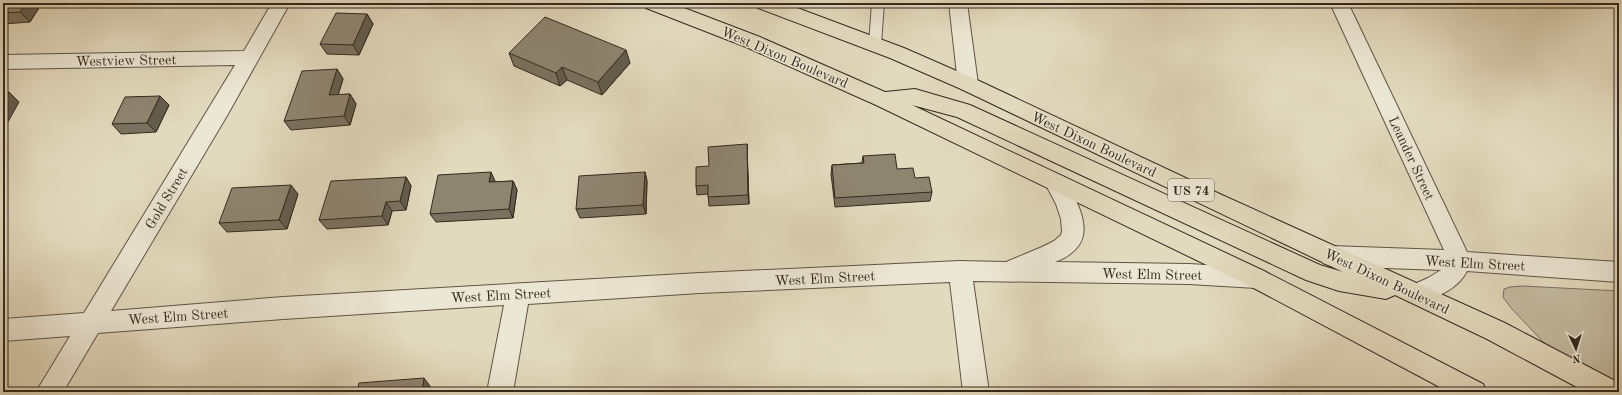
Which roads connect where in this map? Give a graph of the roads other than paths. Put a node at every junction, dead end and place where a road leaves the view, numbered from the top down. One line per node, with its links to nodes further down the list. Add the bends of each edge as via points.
1 (281, 3): 8 (street, Gold Street)
2 (653, 3): 11 (highway, West Dixon Boulevard, via 753,42)
3 (765, 3): 7 (highway, West Dixon Boulevard / US 74)
4 (878, 3): 7 (lane)
5 (958, 3): 10 (street)
6 (1339, 3): 14 (street, Leander Street)
7 (875, 44): 10 (highway, West Dixon Boulevard / US 74)
8 (248, 58): 9 (street, Westview Street); 21 (street, Gold Street, via 221,108)
9 (3, 62)
10 (968, 84): 13 (highway, West Dixon Boulevard / US 74)
11 (883, 100): 12 (highway, West Dixon Boulevard); 20 (highway, via 916,97 963,111 1314,273 1339,281)
12 (1056, 183): 16 (street, West Elm Street, via 1068,203 1072,216 1075,229 1072,238 1065,246 1050,254); 18 (highway, West Dixon Boulevard)
13 (1331, 256): 14 (street, West Elm Street); 20 (highway, West Dixon Boulevard / US 74)
14 (1460, 261): 17 (street, West Elm Street); 20 (street, via 1456,271 1444,282)
15 (960, 271): 16 (street, West Elm Street); 19 (street, West Elm Street); 25 (street)
16 (1000, 272): 18 (street, West Elm Street, via 1189,274)
17 (1619, 272)
18 (1256, 278): 26 (highway, West Dixon Boulevard)
19 (518, 294): 21 (street, West Elm Street); 24 (street)
20 (1416, 294): 27 (highway, West Dixon Boulevard / US 74, via 1496,331)
21 (92, 322): 22 (street, West Elm Street); 23 (street, Gold Street)
22 (3, 330)
23 (49, 392)
24 (500, 392)
25 (976, 392)
26 (1474, 392)
27 (1611, 392)

